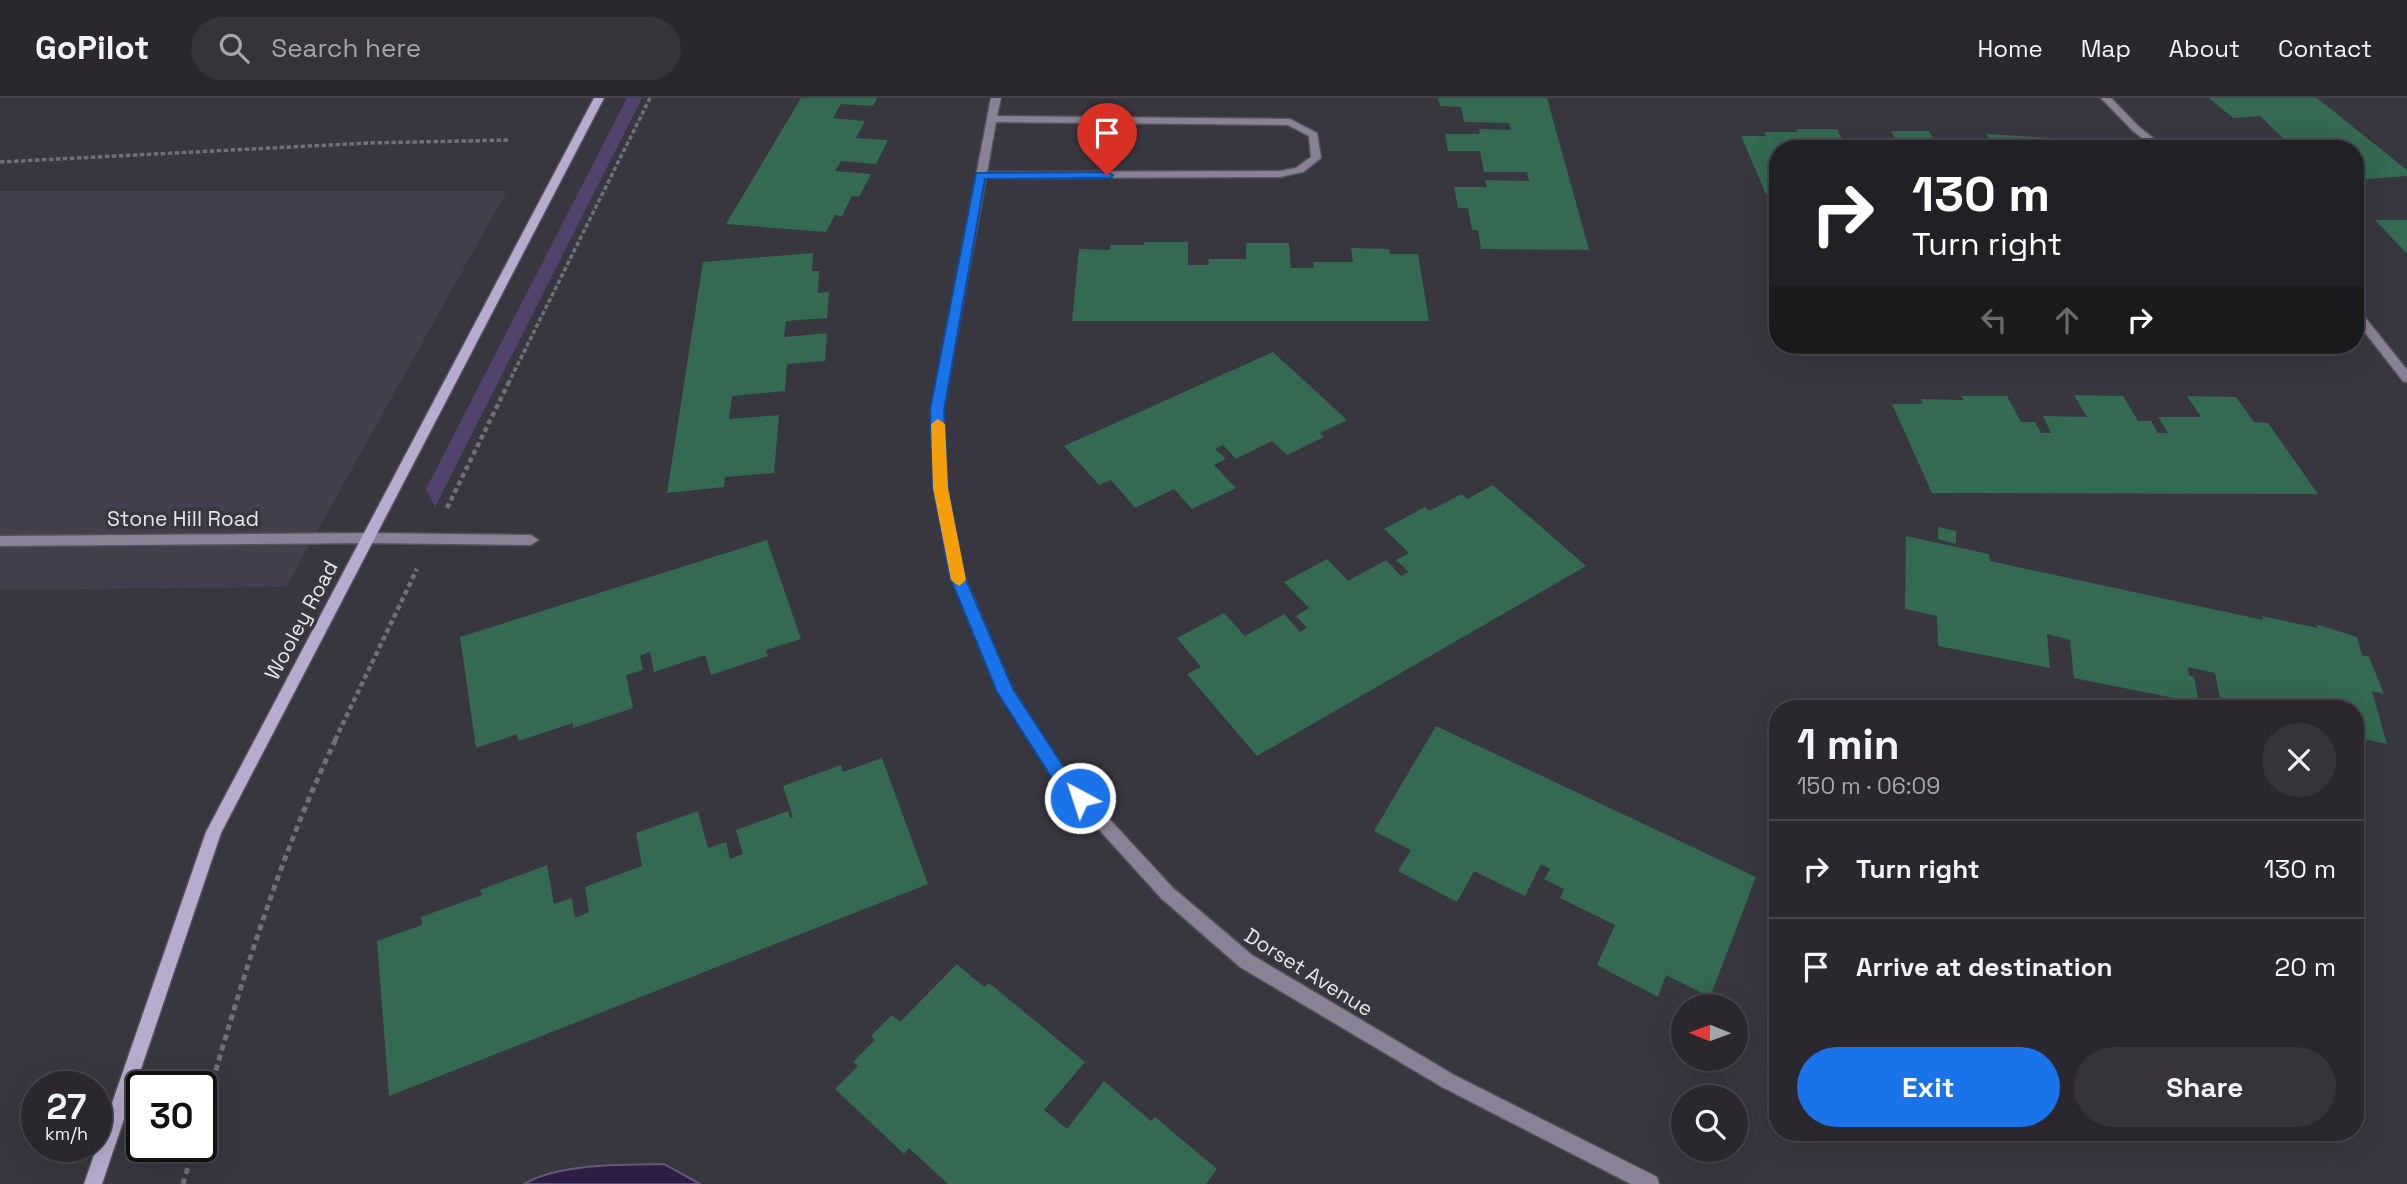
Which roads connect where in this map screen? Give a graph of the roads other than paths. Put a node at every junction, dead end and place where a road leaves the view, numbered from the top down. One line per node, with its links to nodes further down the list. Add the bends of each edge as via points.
1 (600, 98): 9 (street, Wooley Road)
2 (996, 98): 4 (street, Dorset Avenue)
3 (2106, 98): 5 (street)
4 (992, 119): 6 (street, Dorset Avenue); 6 (street, via 1272,120 1303,127 1314,135 1316,158 1299,170 1280,174)
5 (2151, 140)
6 (980, 175): 13 (street, Dorset Avenue, via 937,410 940,488 957,575 987,648 1006,692 1061,777 1167,893 1246,961 1448,1081)
7 (2364, 324): 8 (street)
8 (2407, 377)
9 (367, 538): 10 (street, Stone Hill Road); 11 (street, Stone Hill Road); 12 (street, Wooley Road, via 214,832)
10 (531, 540)
11 (0, 541)
12 (93, 1184)
13 (1650, 1184)

